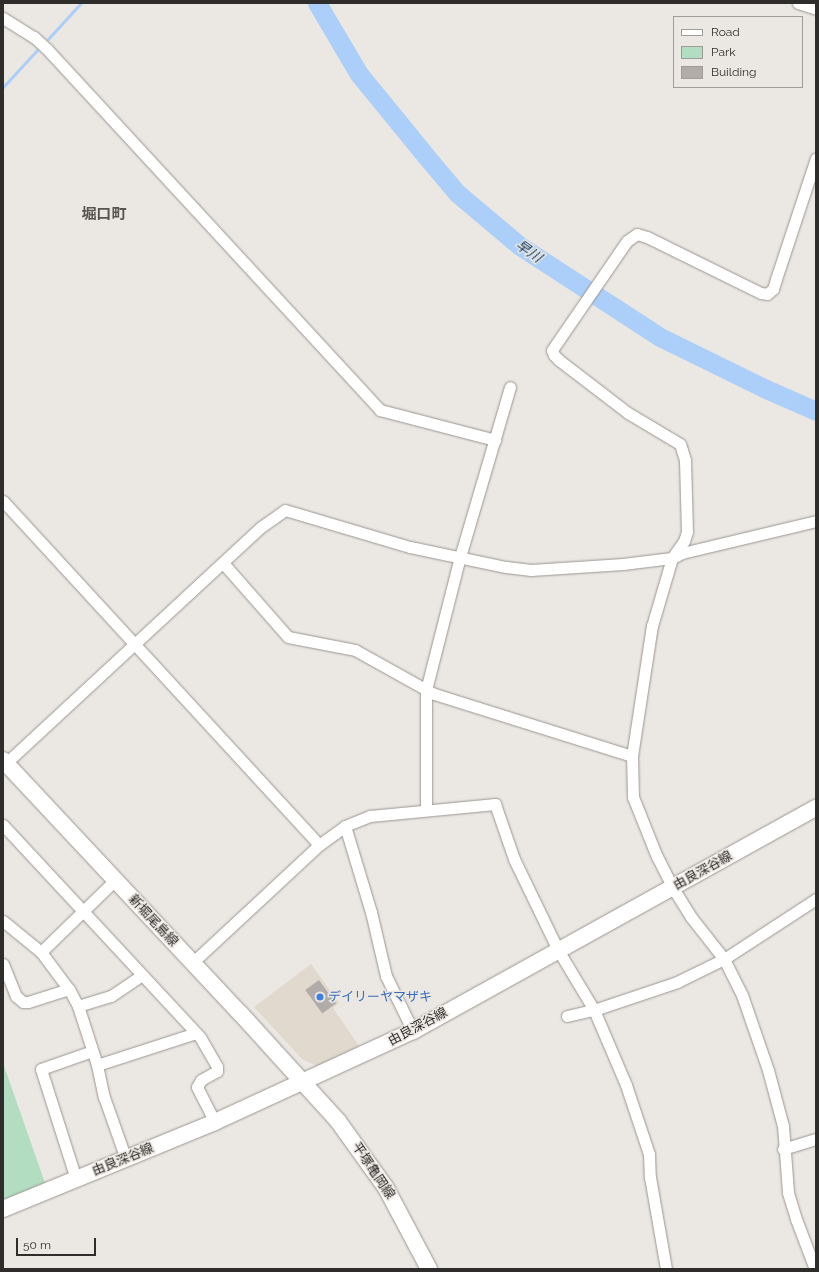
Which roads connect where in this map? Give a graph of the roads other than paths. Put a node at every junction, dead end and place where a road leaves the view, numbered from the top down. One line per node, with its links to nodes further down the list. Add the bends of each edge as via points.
1 (798, 3): 2 (street)
2 (816, 9)
3 (3, 18): 6 (street, via 42,44 380,410)
4 (816, 158): 10 (street, via 773,289 767,294 637,234 627,241 552,350 559,360 628,413 680,444 685,460 687,532)
5 (510, 387): 6 (street)
6 (495, 440): 9 (street)
7 (3, 502): 12 (street)
8 (816, 521): 10 (street, via 682,553)
9 (460, 557): 10 (street, via 531,570); 11 (street, via 410,547 285,510 261,527); 13 (street)
10 (672, 558): 14 (street, via 652,626)
11 (223, 563): 12 (street); 13 (street, via 288,637 355,650)
12 (135, 643): 15 (street); 20 (street)
13 (426, 690): 14 (street); 17 (street)
14 (632, 756): 22 (street, via 633,797 657,857)
15 (4, 762): 21 (main road, 新堀尾島線)
16 (816, 808): 22 (main road, 由良深谷線)
17 (426, 810): 18 (street, via 370,816); 26 (street, via 495,804 514,859)
18 (345, 826): 20 (street); 36 (street, via 371,912 386,976)
19 (6, 833): 24 (street)
20 (319, 844): 29 (street)
21 (116, 880): 24 (street); 29 (main road, 新堀尾島線)
22 (673, 888): 26 (main road, 由良深谷線); 28 (street, via 691,917)
23 (816, 899): 28 (street)
24 (83, 911): 27 (street); 31 (street)
25 (3, 922): 27 (street)
26 (558, 950): 34 (street); 36 (main road, 由良深谷線)
27 (41, 952): 32 (street)
28 (724, 959): 34 (street, via 677,982); 43 (street, via 742,995 768,1070 783,1126)
29 (192, 963): 40 (main road, 新堀尾島線)
30 (4, 965): 32 (street, via 16,996 23,1002)
31 (142, 975): 33 (street, via 111,996); 37 (street)
32 (69, 989): 33 (street)
33 (78, 1006): 38 (street)
34 (594, 1010): 35 (street); 48 (street, via 626,1085 649,1154 650,1177)
35 (567, 1016)
36 (413, 1031): 40 (main road, 由良深谷線)
37 (196, 1033): 39 (street); 41 (street, via 217,1067 217,1071 201,1080 197,1087)
38 (92, 1051): 39 (street); 45 (street, via 41,1069)
39 (97, 1065): 44 (street, via 104,1097)
40 (304, 1082): 41 (main road, 由良深谷線); 47 (main road, 平塚亀岡線, via 371,1165 401,1213)
41 (215, 1122): 44 (main road, 由良深谷線)
42 (816, 1139): 43 (street)
43 (783, 1149): 49 (street, via 788,1192)
44 (126, 1159): 45 (main road, 由良深谷線)
45 (76, 1179): 46 (main road, 由良深谷線)
46 (3, 1209)
47 (429, 1269)
48 (666, 1269)
49 (815, 1269)

